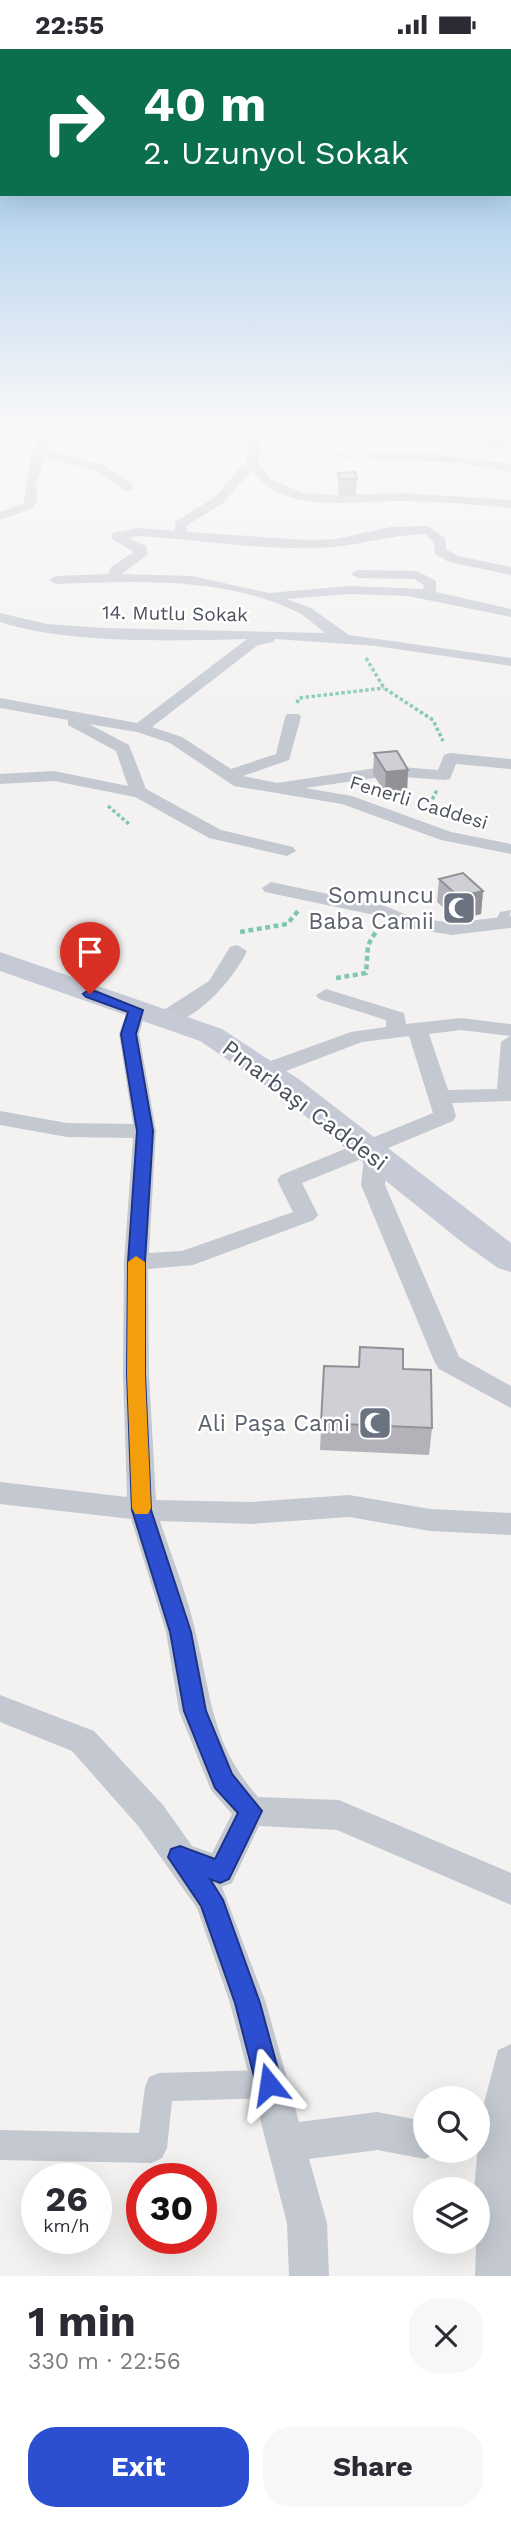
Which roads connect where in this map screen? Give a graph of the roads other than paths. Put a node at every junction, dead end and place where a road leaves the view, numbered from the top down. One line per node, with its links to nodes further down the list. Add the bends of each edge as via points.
1 (181, 529): 3 (street)
2 (428, 530): 3 (street, via 391,531 316,544); 4 (street, via 440,541 440,551 454,559)
3 (183, 535): 6 (street, via 139,532 117,536 141,549 141,554 116,570)
4 (511, 571)
5 (358, 574): 8 (street, via 417,575 431,584)
6 (114, 577): 7 (street); 9 (street, via 197,582)
7 (56, 580)
8 (428, 594): 9 (street, via 324,590); 11 (street)
9 (267, 596): 15 (street)
10 (511, 602): 11 (street)
11 (473, 604): 12 (street)
12 (511, 613)
13 (0, 617): 14 (street, 14. Mutlu Sokak, via 18,624 104,632)
14 (294, 634): 15 (street, 14. Mutlu Sokak); 20 (street, via 253,642)
15 (351, 639): 16 (street)
16 (511, 662)
17 (3, 705): 18 (street, Fenerli Caddesi)
18 (51, 712): 20 (street, Fenerli Caddesi); 25 (street, via 123,748)
19 (293, 717): 22 (street, via 283,757)
20 (140, 728): 22 (street, Fenerli Caddesi, via 176,740)
21 (511, 764): 24 (street, via 450,758 444,775 389,771)
22 (230, 775): 24 (street, Fenerli Caddesi)
23 (0, 779): 25 (street, via 54,776)
24 (271, 789): 26 (street, Fenerli Caddesi, via 346,800 420,827)
25 (139, 792): 27 (street, via 215,834)
26 (511, 849)
27 (287, 851)
28 (271, 888): 29 (street, via 452,929)
29 (508, 919)
30 (237, 951): 33 (street, via 228,974 205,996)
31 (0, 961): 33 (main road, Pınarbaşı Caddesi)
32 (326, 995): 36 (street, via 397,1017)
33 (149, 1015): 38 (main road, Pınarbaşı Caddesi, via 211,1035); 41 (street, via 129,1034)
34 (511, 1030): 35 (street, via 461,1024)
35 (418, 1031): 36 (street); 39 (street)
36 (395, 1033): 38 (street, via 358,1036)
37 (511, 1042): 39 (street, via 507,1095)
38 (265, 1071): 42 (main road, Pınarbaşı Caddesi)
39 (439, 1097): 42 (street, via 445,1116)
40 (0, 1118): 41 (street, via 68,1130)
41 (145, 1131): 44 (street)
42 (370, 1151): 43 (main road, Pınarbaşı Caddesi); 44 (street, via 289,1179 306,1215 184,1259); 45 (street, via 373,1185 448,1363)
43 (511, 1260)
44 (136, 1262): 47 (street)
45 (511, 1398)
46 (0, 1493): 47 (street)
47 (142, 1510): 48 (street, via 252,1513 349,1506 430,1520); 50 (street, via 181,1632 195,1711 223,1780)
48 (511, 1524)
49 (0, 1708): 51 (street, via 83,1741 151,1816)
50 (250, 1811): 51 (street, via 220,1872); 52 (street, via 339,1815)
51 (180, 1857): 54 (street, via 211,1900 248,2003)
52 (511, 1889)
53 (511, 2063): 56 (street)
54 (269, 2084): 57 (street); 58 (street, via 159,2087 152,2148)
55 (413, 2138): 57 (street, via 377,2131)
56 (490, 2141)
57 (285, 2143): 60 (street, via 307,2223)
58 (0, 2145)
59 (488, 2163): 61 (street)
60 (309, 2276)
61 (495, 2276)

